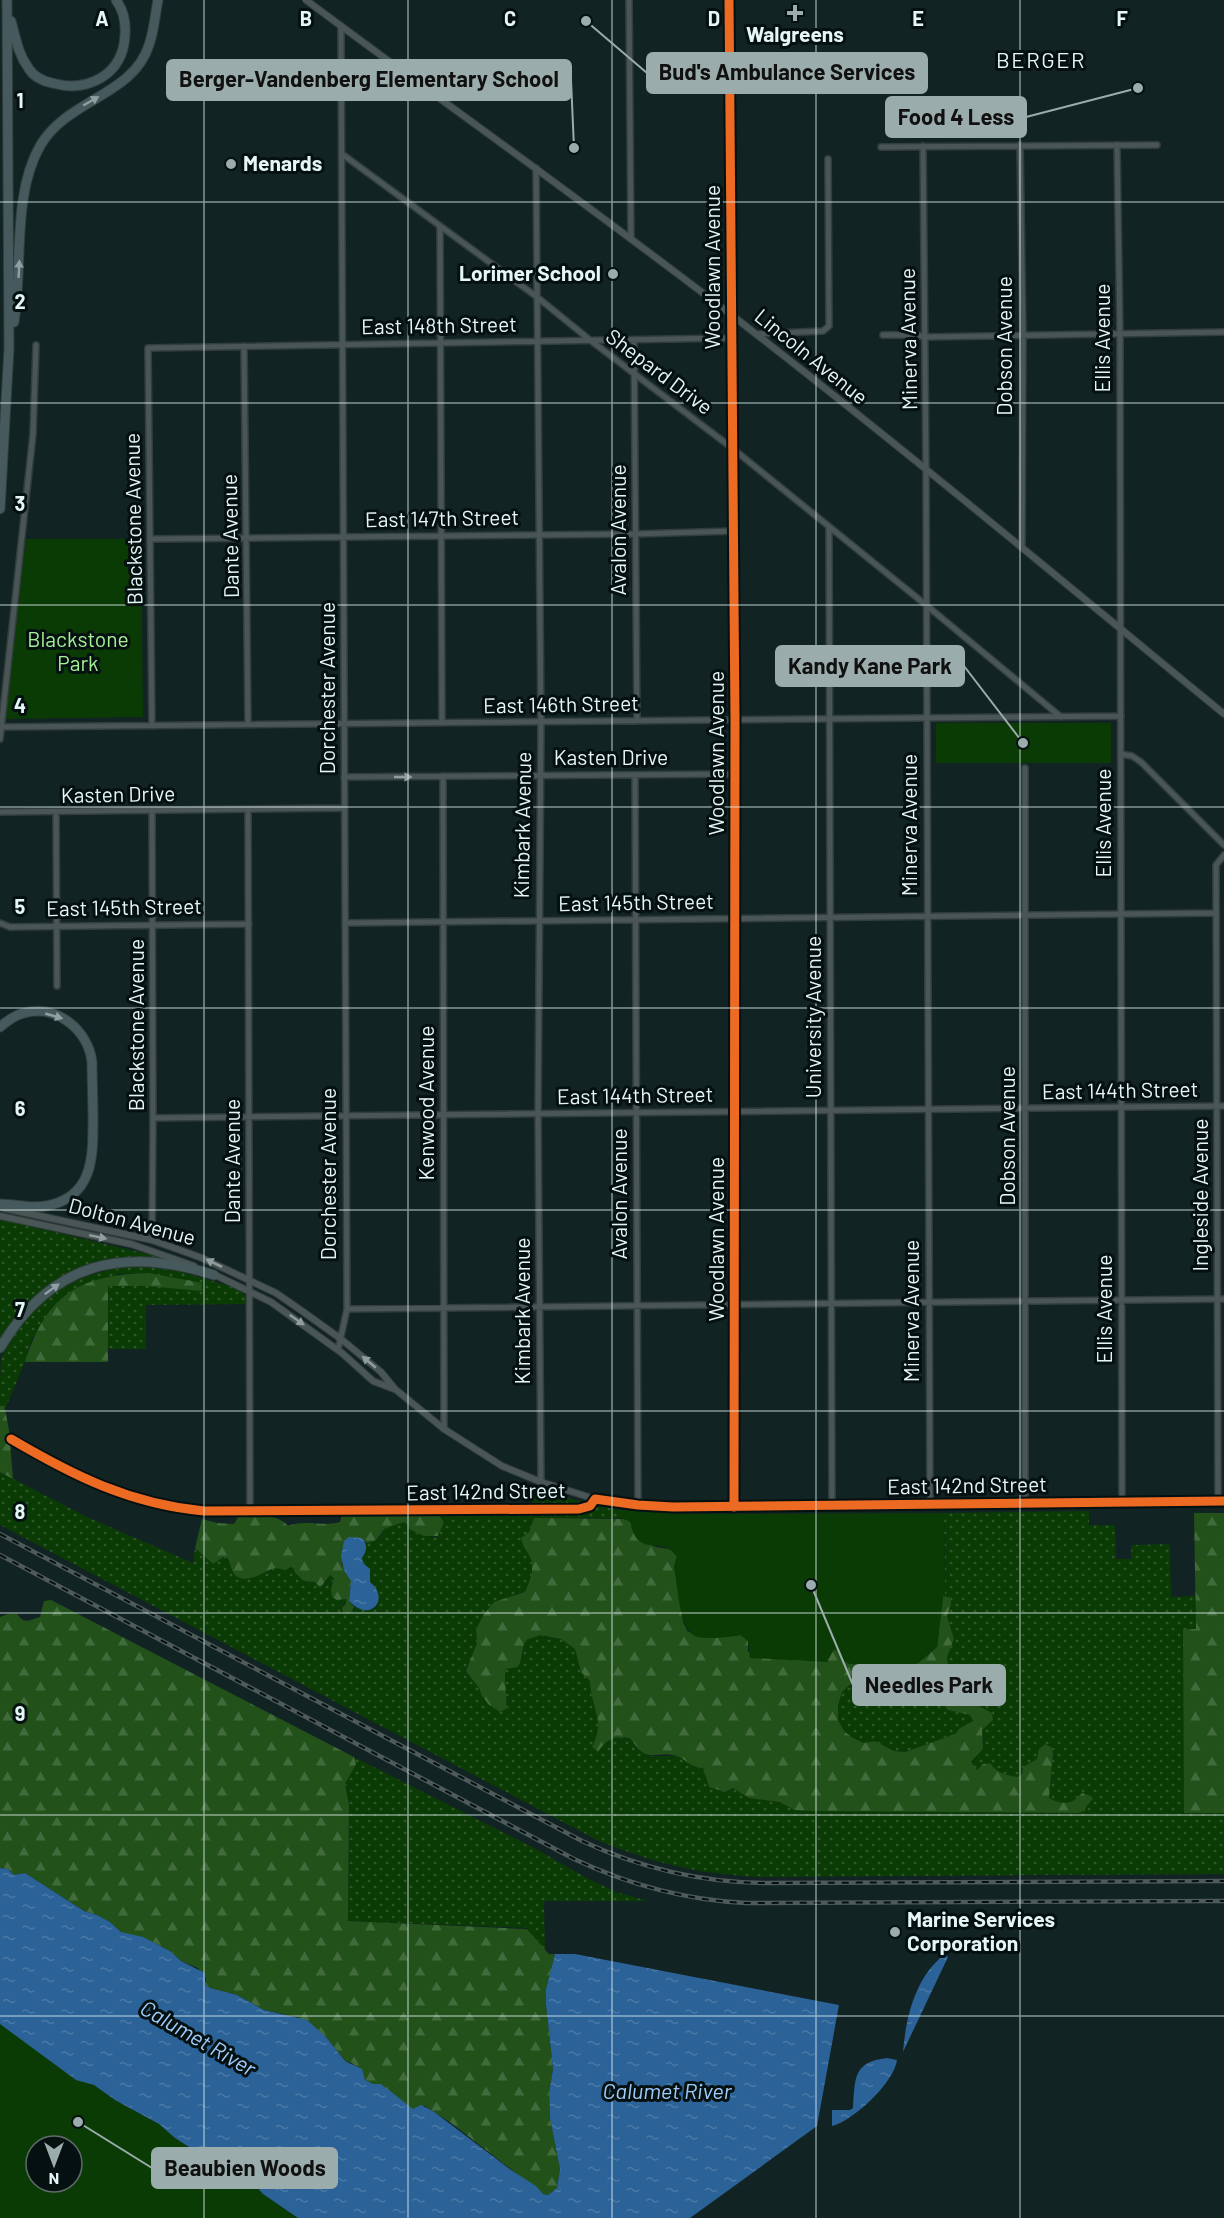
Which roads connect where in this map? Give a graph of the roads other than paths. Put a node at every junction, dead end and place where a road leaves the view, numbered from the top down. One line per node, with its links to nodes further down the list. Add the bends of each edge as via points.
1 (116, 0): 6 (highway, via 125,25 120,57 113,69 99,79 73,88 47,82 30,71 18,51)
2 (158, 0): 34 (highway, one-way to 2, via 24,204 40,146 62,119 130,76 149,46)
3 (306, 0): 7 (street, Lincoln Avenue)
4 (629, 0): 17 (street)
5 (729, 0): 19 (street, Woodlawn Avenue)
6 (7, 3): 34 (highway)
7 (341, 26): 13 (street, Dorchester Avenue); 15 (street, Lincoln Avenue)
8 (1020, 145): 9 (street); 11 (street); 24 (street, Dobson Avenue)
9 (1117, 145): 10 (street); 23 (street, Ellis Avenue)
10 (1157, 145)
11 (923, 146): 12 (street); 25 (street, Minerva Avenue)
12 (881, 147)
13 (342, 154): 16 (street, Shepard Drive); 31 (street, Dorchester Avenue)
14 (828, 159): 21 (street, via 830,321 823,331)
15 (536, 168): 17 (street, Lincoln Avenue); 18 (street, Kimbark Avenue)
16 (440, 228): 18 (street, Shepard Drive); 30 (street)
17 (631, 239): 19 (street, Lincoln Avenue)
18 (537, 297): 27 (street, Shepard Drive); 29 (street, Kimbark Avenue)
19 (731, 315): 21 (street, Lincoln Avenue); 26 (street, Woodlawn Avenue)
20 (1224, 332): 23 (street)
21 (756, 334): 38 (street, Lincoln Avenue)
22 (883, 334): 25 (street)
23 (1120, 335): 24 (street); 50 (street, Ellis Avenue)
24 (1023, 336): 25 (street); 48 (street, Dobson Avenue)
25 (925, 337): 38 (street, Minerva Avenue)
26 (731, 338): 28 (street, East 148th Street); 37 (street, Woodlawn Avenue)
27 (590, 340): 28 (street, East 148th Street); 29 (street, East 148th Street); 36 (street, Shepard Drive)
28 (634, 340): 36 (street, Avalon Avenue)
29 (537, 341): 30 (street, East 148th Street); 42 (street, Kimbark Avenue)
30 (441, 343): 31 (street, East 148th Street); 44 (street)
31 (342, 344): 33 (street, East 148th Street); 45 (street, Dorchester Avenue)
32 (36, 345): 63 (street, via 33,434)
33 (244, 346): 35 (street, East 148th Street); 46 (street, Dante Avenue)
34 (9, 348): 39 (highway)
35 (148, 348): 47 (street, Blackstone Avenue)
36 (634, 372): 37 (street, Shepard Drive); 43 (street, Avalon Avenue)
37 (732, 448): 40 (street, Shepard Drive); 41 (street, Woodlawn Avenue)
38 (926, 471): 48 (street, Lincoln Avenue); 49 (street, Minerva Avenue)
39 (0, 509)
40 (830, 528): 49 (street, Shepard Drive); 55 (street, University Avenue)
41 (733, 531): 43 (street, East 147th Street); 56 (street, Woodlawn Avenue)
42 (538, 534): 43 (street, East 147th Street); 44 (street, East 147th Street); 58 (street, Kimbark Avenue)
43 (635, 534): 57 (street, Avalon Avenue)
44 (442, 536): 45 (street, East 147th Street); 59 (street)
45 (345, 537): 46 (street, East 147th Street); 60 (street, Dorchester Avenue)
46 (248, 538): 47 (street, East 147th Street); 61 (street, Dante Avenue)
47 (151, 539): 62 (street, Blackstone Avenue)
48 (1022, 547): 50 (street, Lincoln Avenue)
49 (926, 605): 53 (street, Shepard Drive); 54 (street, Minerva Avenue)
50 (1120, 628): 51 (street, Lincoln Avenue); 52 (street, Ellis Avenue)
51 (1224, 714)
52 (1120, 716): 53 (street, East 146th Street); 65 (street, Ellis Avenue)
53 (1061, 717): 54 (street, East 146th Street)
54 (926, 718): 55 (street, East 146th Street); 82 (street, Minerva Avenue)
55 (830, 719): 56 (street, East 146th Street); 83 (street, University Avenue)
56 (735, 720): 57 (street, East 146th Street); 67 (street, Woodlawn Avenue)
57 (637, 721): 58 (street, East 146th Street)
58 (541, 722): 59 (street, East 146th Street); 70 (street, Kimbark Avenue)
59 (442, 723): 60 (street, East 146th Street)
60 (344, 724): 61 (street, East 146th Street); 71 (street, Dorchester Avenue)
61 (248, 725): 62 (street, East 146th Street)
62 (152, 726): 63 (street, East 146th Street)
63 (1, 727): 64 (street)
64 (0, 739)
65 (1121, 754): 77 (street, via 1141,762); 80 (street, Ellis Avenue)
66 (1024, 768): 81 (street, Dobson Avenue)
67 (735, 774): 68 (street, Kasten Drive); 84 (street, Woodlawn Avenue)
68 (635, 775): 70 (street, Kasten Drive); 85 (street, Avalon Avenue)
69 (443, 776): 70 (street, Kasten Drive); 71 (street, Kasten Drive, one-way to 69); 87 (street, Kenwood Avenue)
70 (540, 776): 86 (street, Kimbark Avenue)
71 (344, 777): 72 (street, Dorchester Avenue)
72 (344, 808): 73 (street, Kasten Drive); 89 (street, Dorchester Avenue)
73 (248, 810): 74 (street, Kasten Drive); 91 (street, Dante Avenue)
74 (152, 811): 75 (street, Kasten Drive); 90 (street, Blackstone Avenue)
75 (56, 812): 76 (street, Kasten Drive); 92 (street)
76 (0, 813)
77 (1224, 845)
78 (1224, 855): 79 (street, Ingleside Avenue, via 1216,865)
79 (1216, 913): 80 (street, East 145th Street); 95 (street, Ingleside Avenue)
80 (1121, 914): 81 (street, East 145th Street); 97 (street, Ellis Avenue)
81 (1025, 915): 82 (street, East 145th Street); 98 (street, Dobson Avenue)
82 (927, 917): 83 (street, East 145th Street); 99 (street, Minerva Avenue)
83 (831, 918): 84 (street, East 145th Street); 100 (street, University Avenue)
84 (735, 919): 85 (street, East 145th Street); 101 (street, Woodlawn Avenue)
85 (636, 920): 86 (street, East 145th Street); 102 (street, Avalon Avenue)
86 (539, 921): 87 (street, East 145th Street); 103 (street, Kimbark Avenue)
87 (443, 922): 89 (street, East 145th Street); 104 (street, Kenwood Avenue)
88 (0, 923): 92 (street, East 145th Street, via 10,927)
89 (345, 923): 105 (street, Dorchester Avenue)
90 (153, 924): 91 (street, East 145th Street); 92 (street, East 145th Street); 107 (street, Blackstone Avenue)
91 (249, 924): 106 (street, Dante Avenue)
92 (56, 926): 93 (street)
93 (57, 986)
94 (0, 1027): 108 (highway, one-way to 108, via 26,1012 41,1012 64,1019 79,1031 91,1053 93,1150 86,1178 69,1197 48,1206)
95 (1217, 1106): 96 (street, East 144th Street); 97 (street, East 144th Street); 115 (street, Ingleside Avenue)
96 (1224, 1106)
97 (1121, 1107): 98 (street, East 144th Street); 114 (street, Ellis Avenue)
98 (1025, 1108): 99 (street, East 144th Street); 116 (street, Dobson Avenue)
99 (928, 1109): 100 (street, East 144th Street); 117 (street, Minerva Avenue)
100 (831, 1110): 101 (street, East 144th Street); 118 (street, University Avenue)
101 (735, 1112): 102 (street, East 144th Street); 119 (street, Woodlawn Avenue)
102 (637, 1113): 103 (street, East 144th Street); 120 (street, Avalon Avenue)
103 (538, 1114): 104 (street, East 144th Street); 121 (street, Kimbark Avenue)
104 (444, 1115): 105 (street, East 144th Street); 122 (street, Kenwood Avenue)
105 (346, 1116): 106 (street, East 144th Street); 123 (street, Dorchester Avenue)
106 (249, 1117): 107 (street, East 144th Street); 112 (street, Dante Avenue)
107 (153, 1118): 110 (street, Blackstone Avenue)
108 (0, 1205): 110 (street, Dolton Avenue)
109 (0, 1216): 111 (street, Dolton Avenue, one-way to 111, via 131,1244)
110 (152, 1240): 112 (street, Dolton Avenue, one-way to 110, via 202,1258)
111 (214, 1275): 113 (street, Dolton Avenue); 125 (highway, one-way to 111, via 39,1299 60,1283 97,1267 143,1260)
112 (250, 1282): 113 (street, Dante Avenue); 124 (street, Dolton Avenue, via 276,1293)
113 (249, 1291): 126 (street, Dolton Avenue, one-way to 126); 139 (street, Dante Avenue)
114 (1122, 1300): 115 (street); 116 (street); 133 (street, Ellis Avenue)
115 (1221, 1300): 132 (street, Ingleside Avenue)
116 (1025, 1302): 117 (street); 134 (street, Dobson Avenue)
117 (929, 1303): 118 (street); 135 (street, Minerva Avenue)
118 (832, 1304): 119 (street); 137 (street, University Avenue)
119 (735, 1305): 120 (street); 138 (street, Woodlawn Avenue)
120 (637, 1306): 121 (street); 136 (street, Avalon Avenue)
121 (540, 1307): 122 (street); 130 (street, Kimbark Avenue)
122 (444, 1308): 123 (street); 128 (street, Kenwood Avenue)
123 (346, 1309): 124 (street, Dorchester Avenue)
124 (341, 1339): 126 (street, Dorchester Avenue); 127 (street, Dolton Avenue, one-way to 124, via 381,1372)
125 (0, 1348)
126 (339, 1350): 127 (street, Dolton Avenue, via 373,1381)
127 (394, 1389): 128 (street)
128 (444, 1429): 130 (street, via 486,1457)
129 (11, 1439): 139 (street, East 142nd Street, via 65,1470 132,1498 184,1509)
130 (541, 1482): 131 (street)
131 (595, 1499): 136 (street, East 142nd Street); 139 (street, East 142nd Street, via 590,1506 579,1509)
132 (1221, 1501): 133 (street, East 142nd Street)
133 (1122, 1502): 134 (street, East 142nd Street)
134 (1025, 1503): 135 (street, East 142nd Street)
135 (930, 1504): 137 (street, East 142nd Street)
136 (638, 1505): 138 (street, East 142nd Street)
137 (832, 1506): 138 (street, East 142nd Street)
138 (734, 1507)
139 (250, 1512)

